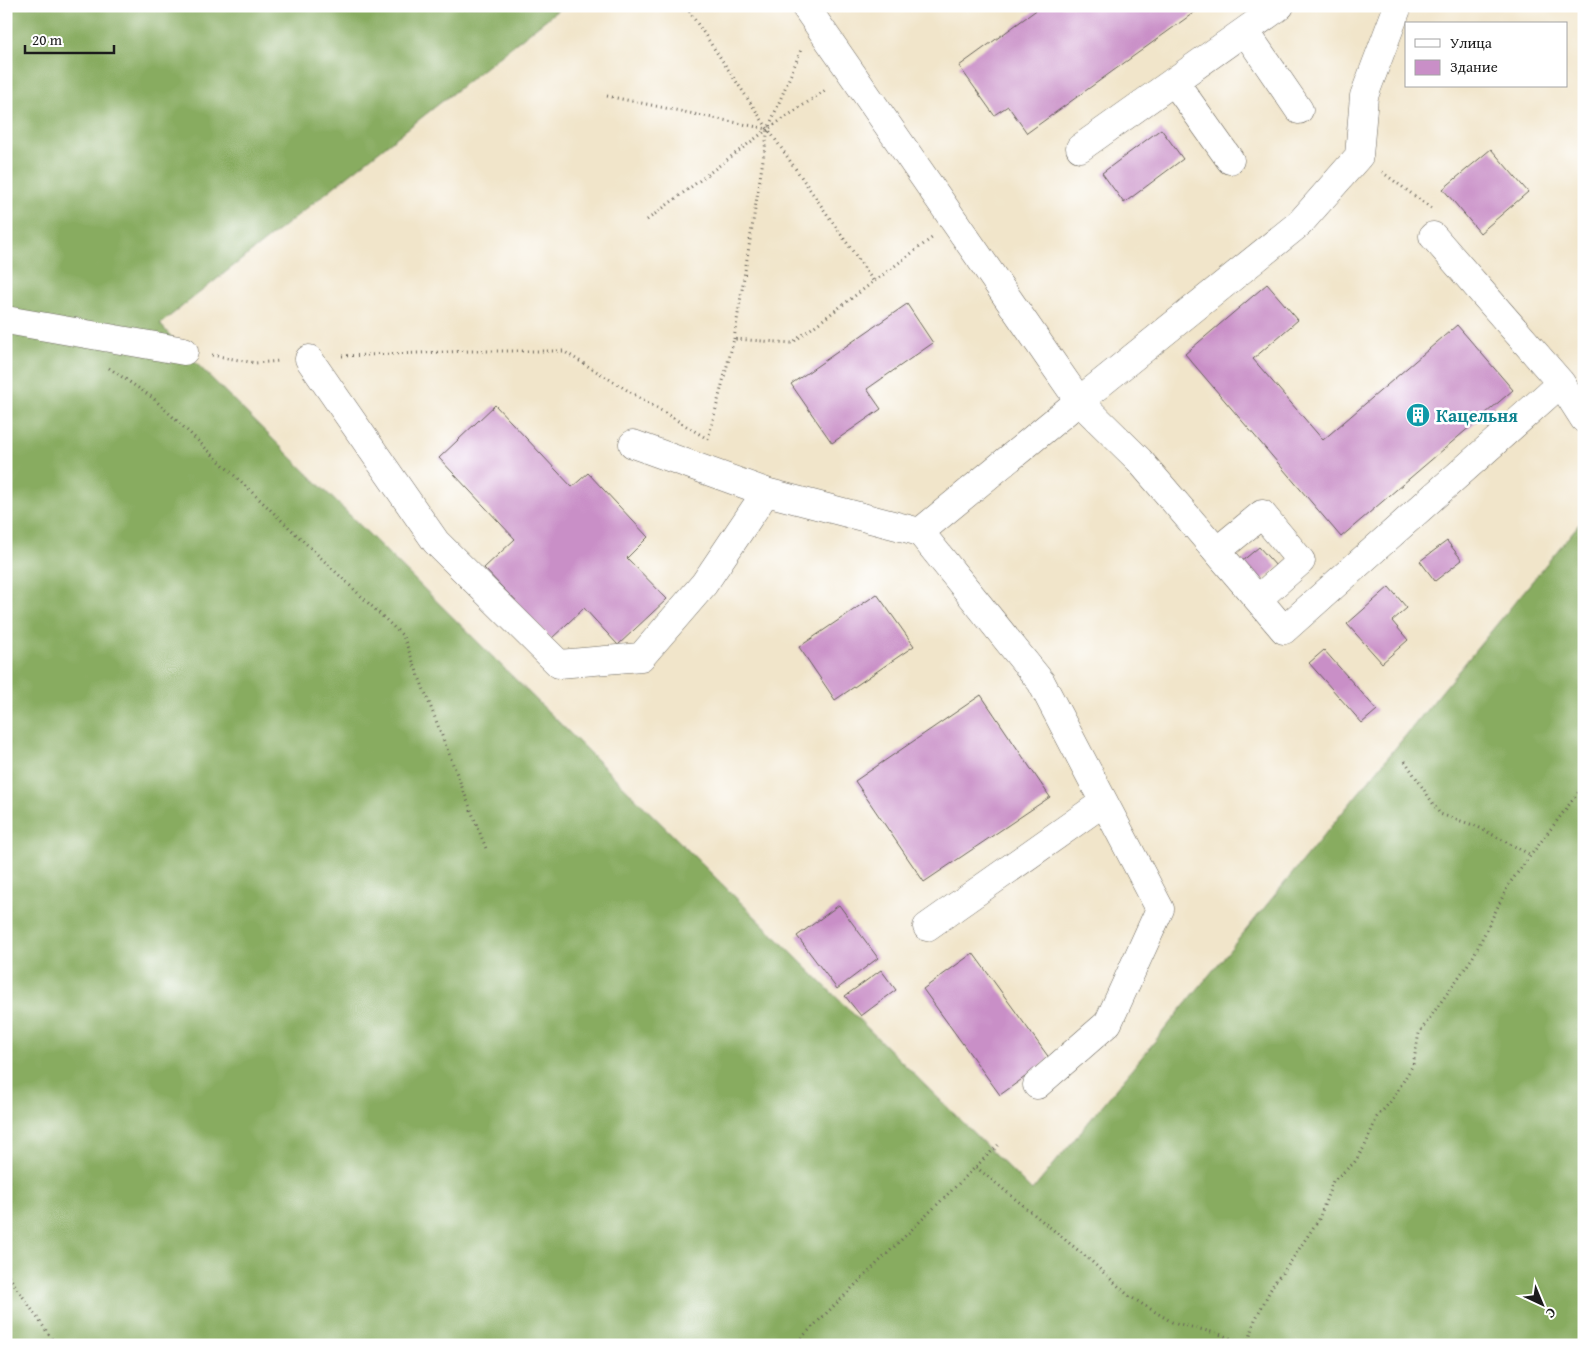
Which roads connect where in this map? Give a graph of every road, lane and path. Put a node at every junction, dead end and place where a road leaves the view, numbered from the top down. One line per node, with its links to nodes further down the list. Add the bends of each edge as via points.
1 (1280, 6): 5 (lane)
2 (1398, 6): 23 (lane, via 1364,96 1359,156 1300,223)
3 (689, 10): 10 (path)
4 (810, 13): 6 (lane); 10 (path)
5 (1245, 31): 7 (lane); 9 (lane)
6 (851, 72): 10 (path); 14 (lane)
7 (1174, 81): 11 (lane); 12 (lane)
8 (607, 96): 10 (path)
9 (1299, 110)
10 (768, 129): 13 (path); 16 (path); 18 (path)
11 (1080, 148)
12 (1230, 160)
13 (646, 220)
14 (954, 221): 16 (path); 23 (lane)
15 (1434, 236): 22 (lane)
16 (874, 282): 18 (path, via 792,343)
17 (6, 320): 19 (lane)
18 (734, 339): 20 (path, via 708,439 563,351 471,351)
19 (184, 351): 20 (path, via 255,363)
20 (309, 359): 26 (lane, via 436,542 558,664 641,657 704,584)
21 (105, 366): 33 (path, via 153,398 403,636)
22 (1562, 383): 24 (lane); 29 (lane, via 1284,630)
23 (1079, 401): 27 (lane); 28 (lane, via 1139,460)
24 (1584, 419)
25 (633, 444): 26 (lane)
26 (766, 492): 27 (lane)
27 (920, 532): 32 (lane, via 1041,682)
28 (1217, 551): 29 (lane); 29 (lane, via 1262,514 1301,561)
29 (1258, 599)
30 (1404, 761): 34 (path, via 1440,814 1476,826)
31 (1584, 785): 34 (path)
32 (1104, 802): 35 (lane); 36 (lane, via 1160,909 1108,1023)
33 (487, 851)
34 (1531, 855): 42 (path, via 1509,884 1473,957 1418,1033 1413,1066 1377,1117 1354,1163 1333,1181 1319,1219 1274,1283 1255,1320)
35 (927, 927)
36 (1037, 1085)
37 (998, 1145): 38 (path)
38 (976, 1168): 41 (path); 42 (path, via 1090,1260 1129,1296 1172,1322)
39 (6, 1272): 40 (path)
40 (56, 1345)
41 (794, 1345)
42 (1248, 1345)

